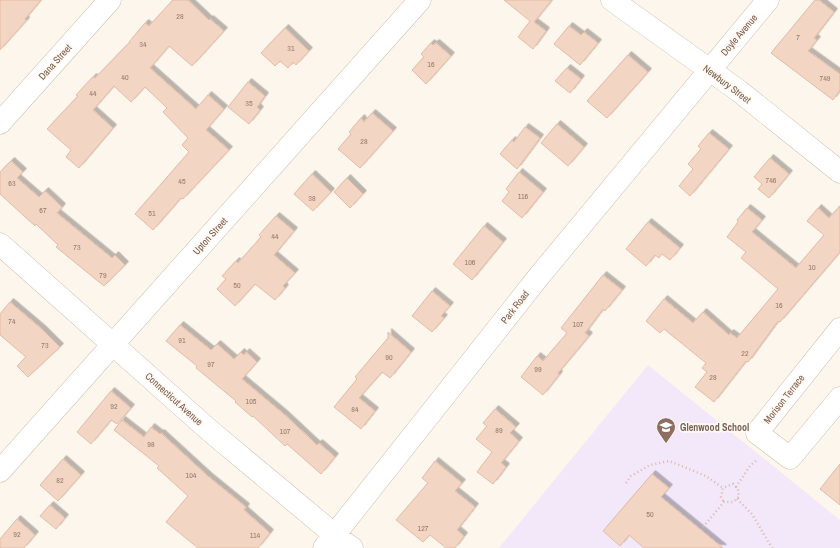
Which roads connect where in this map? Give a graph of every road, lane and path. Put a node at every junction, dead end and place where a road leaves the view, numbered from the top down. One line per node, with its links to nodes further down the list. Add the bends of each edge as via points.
1 (110, 0): 6 (street, Dana Street)
2 (420, 0): 10 (street, Upton Street)
3 (612, 0): 5 (street, Newbury Street)
4 (768, 0): 5 (street, Doyle Avenue)
5 (710, 70): 7 (street, Newbury Street); 20 (street, Park Road, via 540,275)
6 (0, 123)
7 (840, 172)
8 (0, 244): 10 (street, Connecticut Avenue)
9 (840, 329): 12 (street, Morison Terrace, via 757,433)
10 (113, 344): 13 (street, Upton Street); 20 (street, Connecticut Avenue)
11 (840, 398): 12 (street, Morison Terrace, via 790,458)
12 (774, 445): 15 (path, via 750,466)
13 (0, 471)
14 (626, 483): 16 (path, via 631,476 650,465 669,461 706,476)
15 (736, 486): 16 (path, via 733,484); 17 (path, via 739,497)
16 (723, 488): 18 (path, via 720,497)
17 (737, 499): 18 (path, via 733,502); 22 (path, via 752,514)
18 (724, 502): 19 (path)
19 (703, 527)
20 (330, 542): 21 (street, Connecticut Avenue)
21 (352, 548)
22 (772, 548)

